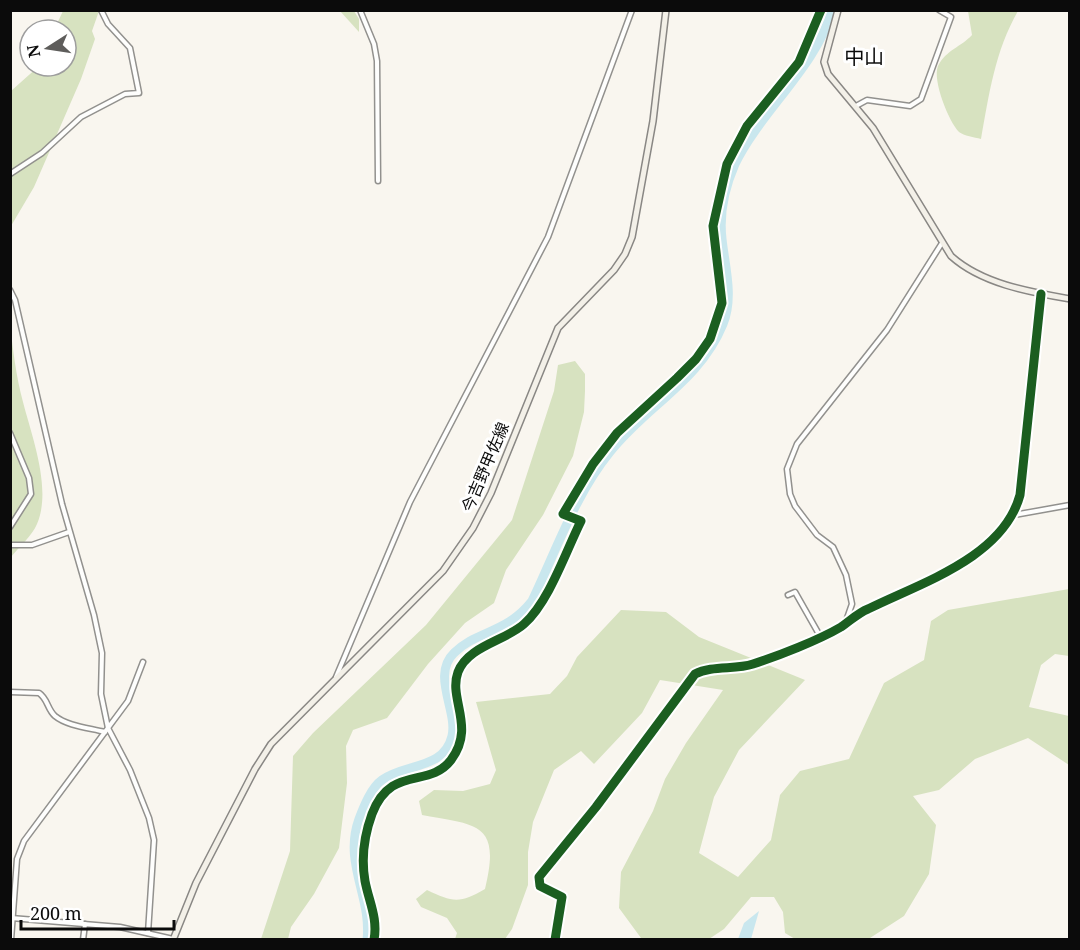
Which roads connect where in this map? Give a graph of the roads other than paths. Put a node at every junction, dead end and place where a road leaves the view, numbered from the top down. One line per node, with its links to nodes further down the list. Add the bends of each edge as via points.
1 (101, 10): 9 (street, via 130,48 139,93 125,94 81,117 42,153)
2 (360, 10): 10 (street, via 377,61)
3 (632, 10): 25 (street, via 548,237 410,502)
4 (666, 10): 25 (main road, 今吉野甲佐線, via 653,121 632,237 625,254 558,328 491,493 459,550)
5 (822, 10): 34 (street, via 799,62 747,126 727,164 713,226 723,303 710,339 696,359 617,433 576,490 563,514 581,521 547,593 531,617 510,634 474,653 458,671 462,733 451,760 443,768 390,786 372,813 363,857 375,917)
6 (838, 10): 8 (main road, via 824,62 832,81)
7 (939, 10): 8 (street, via 951,17 921,99 910,106 867,100)
8 (856, 106): 11 (main road)
9 (10, 174)
10 (378, 181)
11 (942, 243): 13 (main road, via 959,263 996,281); 22 (street, via 887,330 797,444 787,469 795,506 838,554 846,575 852,604)
12 (10, 290): 19 (street)
13 (1041, 294): 14 (main road); 17 (main road, via 1020,495)
14 (1070, 299)
15 (10, 433): 18 (street, via 29,478 31,494)
16 (1070, 505): 17 (street)
17 (1014, 515): 22 (street, via 976,553 916,588 866,609)
18 (10, 527)
19 (69, 532): 20 (street, via 32,545); 27 (street, via 102,653 101,694)
20 (10, 545)
21 (788, 595): 23 (street, via 795,592)
22 (845, 624): 23 (street)
23 (820, 636): 35 (street, via 753,664 698,672 690,678 596,807 539,877 540,886 562,897)
24 (143, 662): 27 (street, via 128,701)
25 (335, 680): 33 (main road, 今吉野甲佐線, via 271,744 255,769 192,891)
26 (10, 692): 27 (street, via 39,693 55,716 64,721)
27 (107, 730): 28 (street, via 24,842 17,859); 30 (street, via 149,818 153,840)
28 (11, 918): 29 (street); 31 (street)
29 (85, 924): 30 (street); 32 (street)
30 (148, 933): 33 (street)
31 (11, 939)
32 (84, 939)
33 (173, 939)
34 (374, 939)
35 (555, 939)

